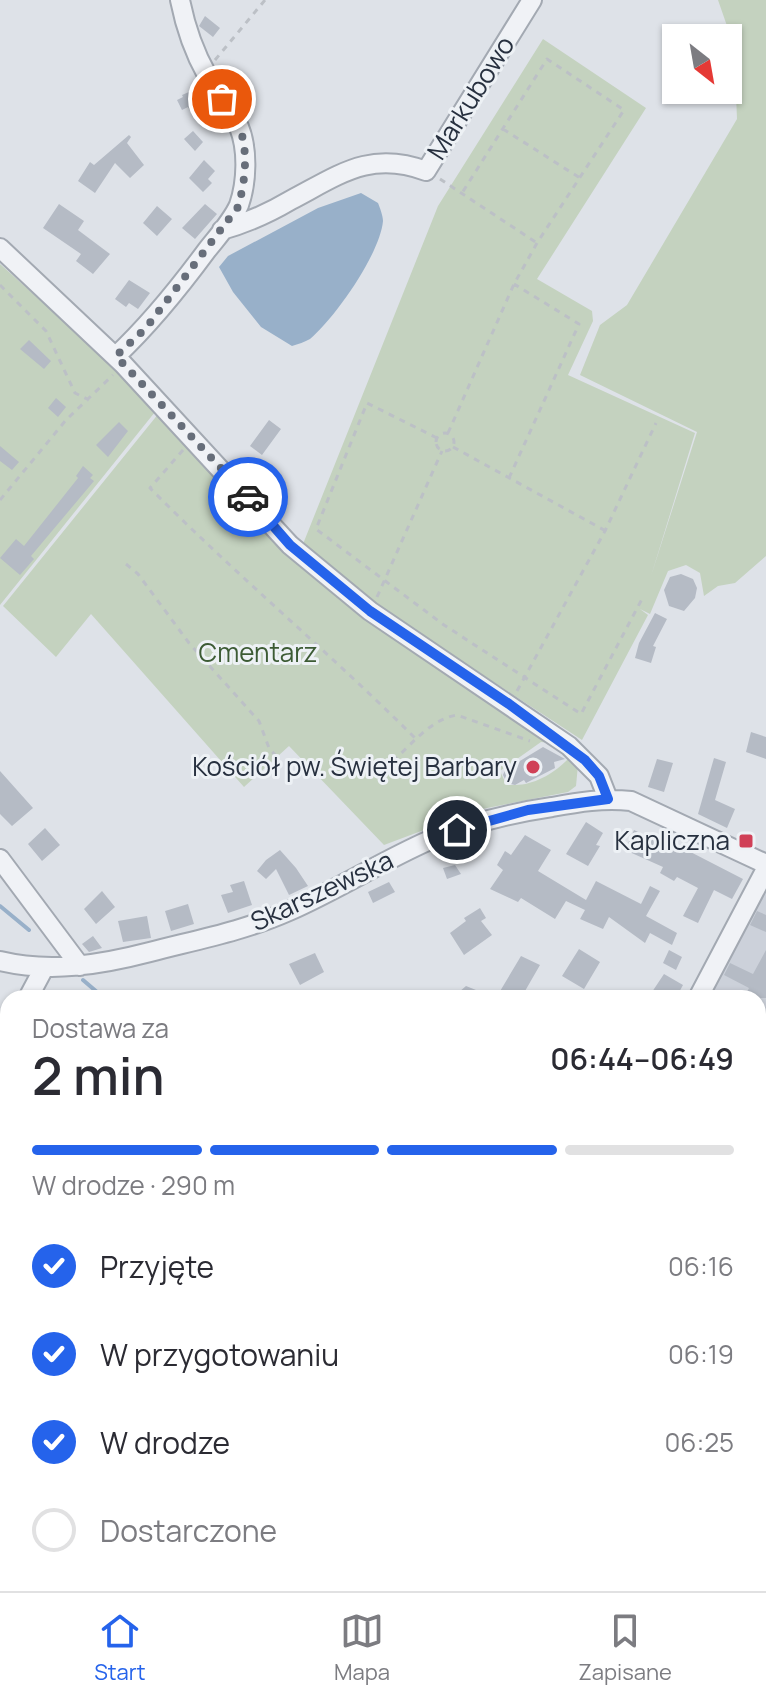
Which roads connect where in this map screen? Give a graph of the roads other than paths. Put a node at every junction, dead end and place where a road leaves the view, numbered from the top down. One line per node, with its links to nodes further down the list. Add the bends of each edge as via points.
1 (180, 0): 3 (street, via 205,72 239,125 243,143 243,190)
2 (532, 0): 3 (street, Markubowo, via 426,171 406,163 345,170 251,221)
3 (222, 230): 5 (street)
4 (0, 248): 5 (street)
5 (120, 360): 6 (street, via 290,545 370,611 585,760)
6 (608, 799): 8 (street, via 631,801); 10 (street, Skarszewska, via 528,810 457,830 256,924)
7 (0, 859): 10 (street)
8 (766, 866): 13 (street)
9 (0, 961): 11 (street, Skarszewska)
10 (80, 966): 11 (street, Skarszewska)
11 (44, 968): 12 (street)
12 (32, 990)
13 (702, 990)

